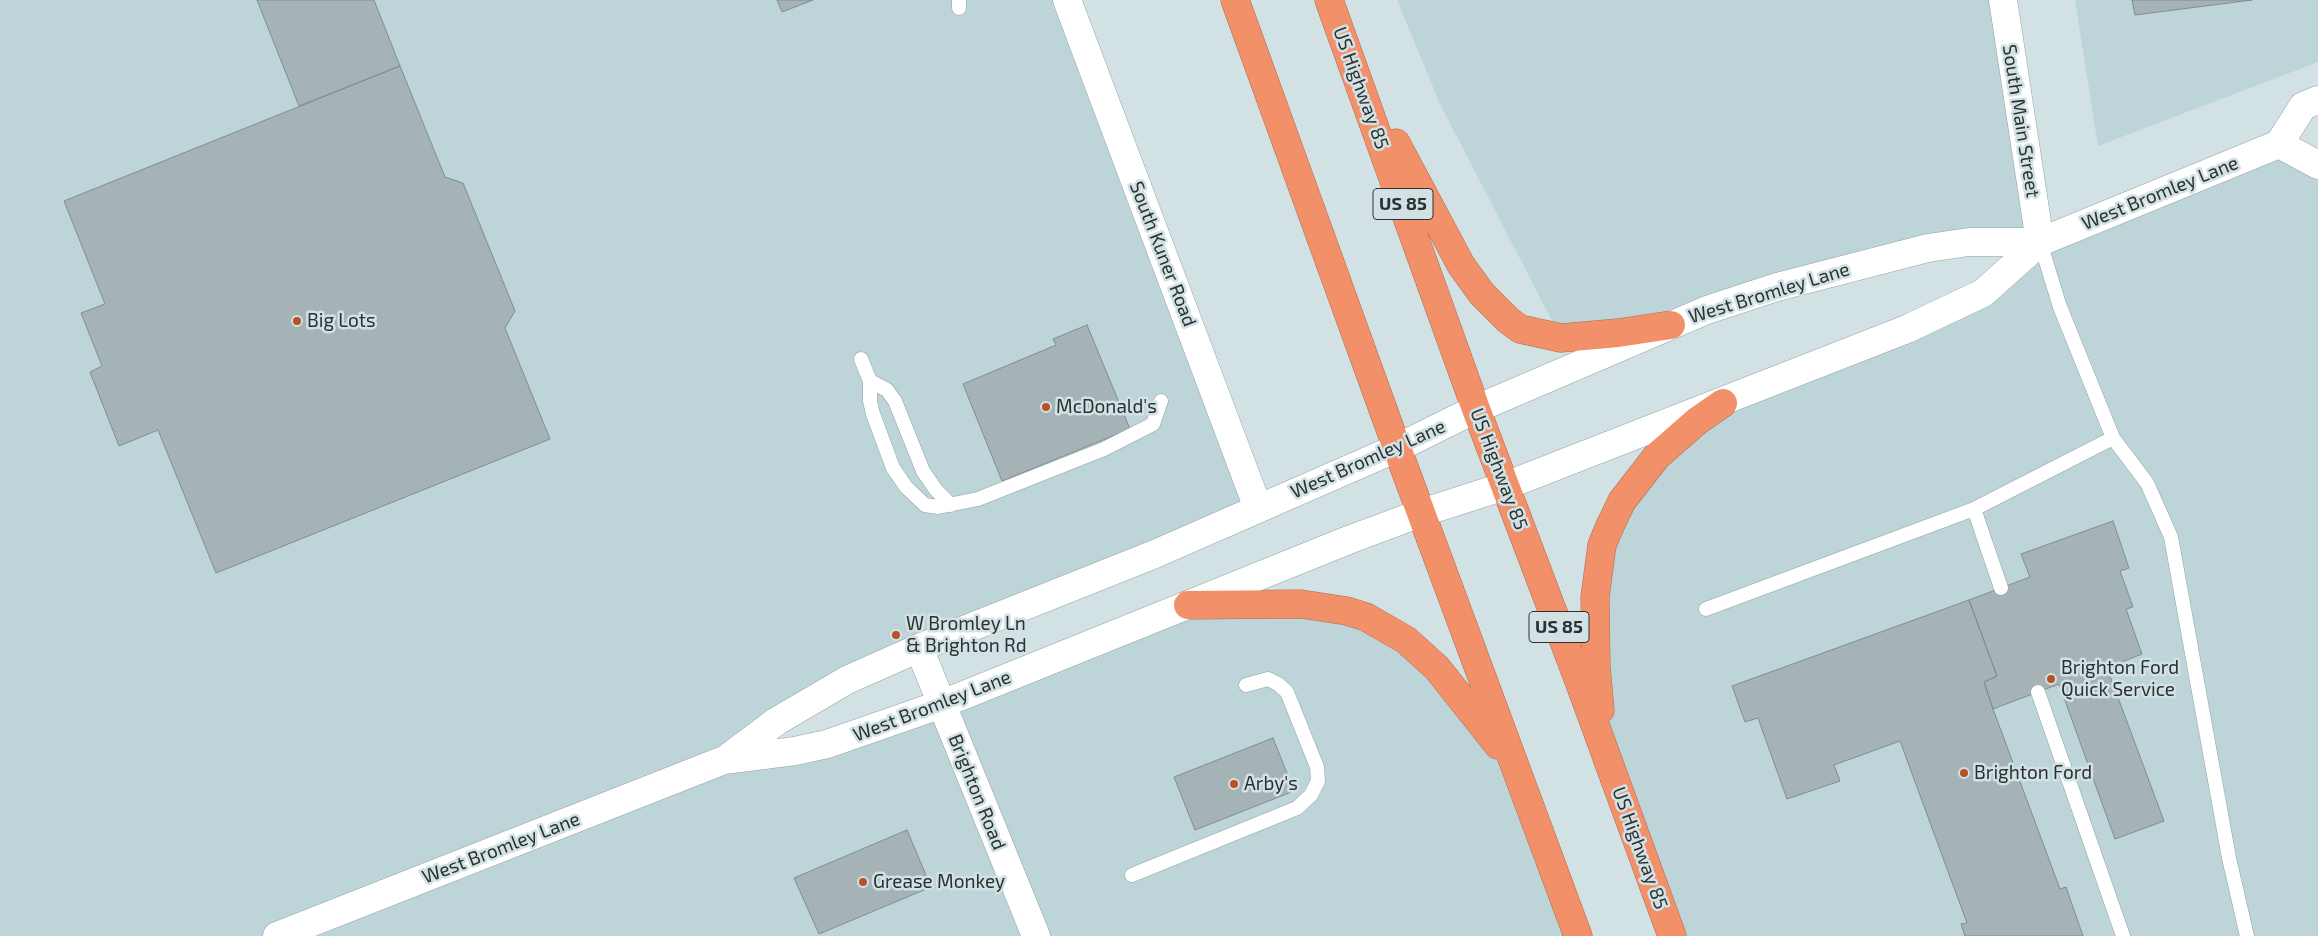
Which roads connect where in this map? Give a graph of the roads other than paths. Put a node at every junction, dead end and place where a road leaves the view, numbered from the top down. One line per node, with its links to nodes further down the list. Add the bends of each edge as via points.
1 (1067, 0): 19 (main road, South Kuner Road)
2 (1236, 0): 16 (highway)
3 (2003, 0): 8 (main road, South Main Street)
4 (1332, 9): 9 (highway, via 1396,141 1462,265 1482,294 1508,320 1520,329 1561,338); 14 (highway, US Highway 85 / US 85)
5 (2318, 100): 6 (main road, via 2303,106)
6 (2279, 144): 7 (main road); 8 (main road, West Bromley Lane)
7 (2318, 165)
8 (2040, 242): 9 (main road, West Bromley Lane, via 1969,242 1928,248 1750,295); 13 (main road, West Bromley Lane, via 1983,293 1963,304); 15 (lane, via 2060,307)
9 (1671, 324): 14 (main road, West Bromley Lane)
10 (861, 359): 11 (lane)
11 (870, 381): 18 (lane, via 887,390 895,401 923,471); 18 (lane, via 873,414 893,468 906,487 925,505)
12 (1161, 401): 18 (lane, via 1153,424 1135,434 978,499)
13 (1723, 403): 17 (main road, West Bromley Lane); 30 (highway, via 1678,437 1639,476 1622,501 1602,545 1595,596 1595,639 1601,715)
14 (1476, 409): 16 (main road, West Bromley Lane); 17 (highway, US Highway 85 / US 85)
15 (2113, 438): 20 (lane); 38 (lane, via 2147,483 2171,537 2229,858)
16 (1398, 448): 19 (main road, West Bromley Lane); 21 (highway)
17 (1505, 486): 21 (main road, West Bromley Lane); 30 (highway, US Highway 85 / US 85)
18 (951, 505)
19 (1258, 508): 25 (main road, West Bromley Lane, via 1155,554)
20 (1974, 509): 22 (lane); 24 (lane)
21 (1421, 512): 23 (main road, West Bromley Lane); 31 (highway)
22 (2001, 588)
23 (1188, 605): 28 (main road, West Bromley Lane); 31 (highway, via 1280,603 1322,606 1353,613 1386,627 1415,647 1441,673)
24 (1706, 609)
25 (919, 648): 28 (main road, Brighton Road); 29 (main road, West Bromley Lane, via 809,701)
26 (1246, 685): 32 (lane, via 1268,679 1287,692 1317,767 1318,781 1311,794 1298,808)
27 (2038, 692): 37 (lane)
28 (942, 704): 29 (main road, West Bromley Lane, via 827,744); 34 (main road, Brighton Road)
29 (724, 760): 33 (main road, West Bromley Lane)
30 (1611, 768): 36 (highway, US Highway 85 / US 85)
31 (1518, 772): 35 (highway)
32 (1132, 875)
33 (277, 936)
34 (1036, 936)
35 (1578, 936)
36 (1672, 936)
37 (2124, 936)
38 (2247, 936)

